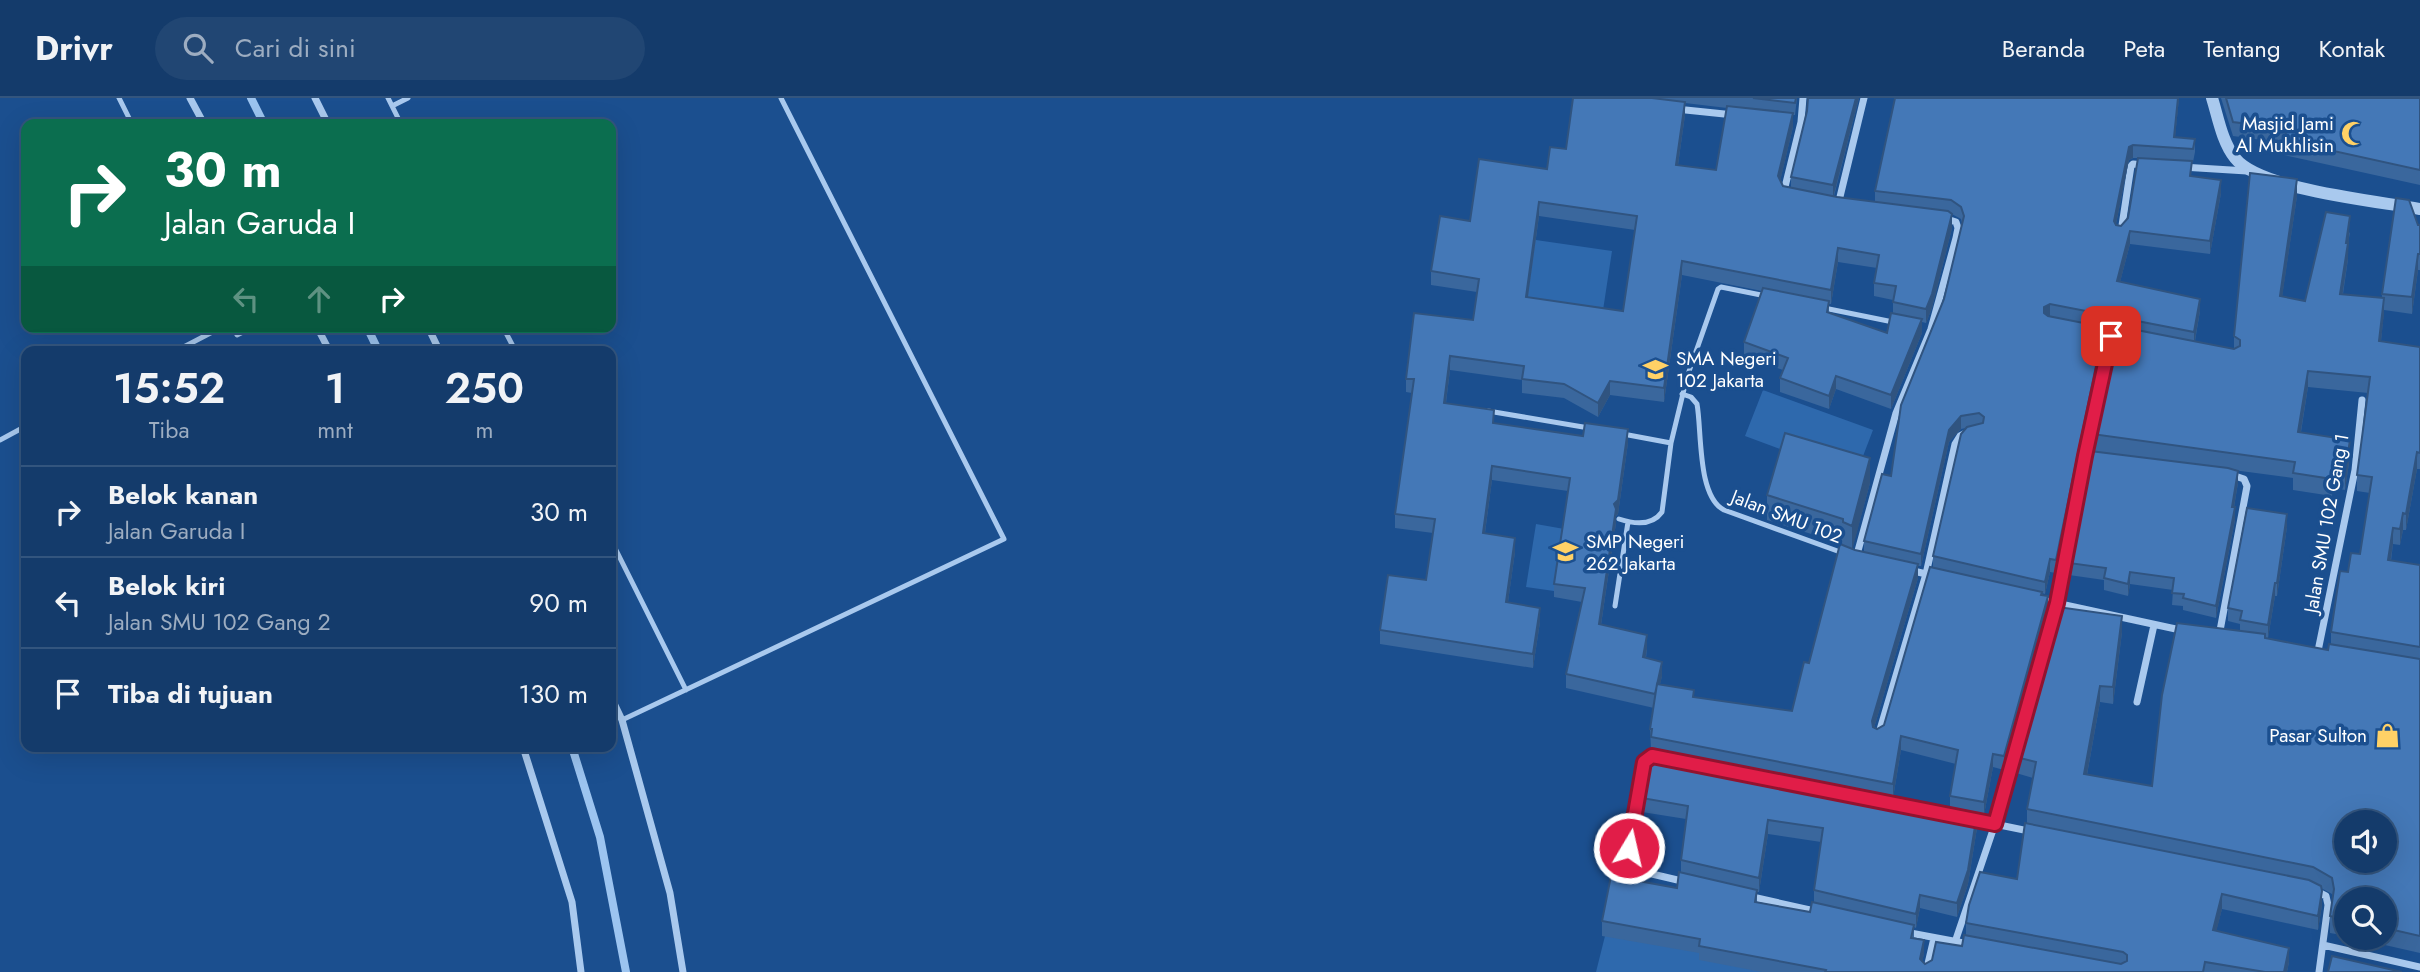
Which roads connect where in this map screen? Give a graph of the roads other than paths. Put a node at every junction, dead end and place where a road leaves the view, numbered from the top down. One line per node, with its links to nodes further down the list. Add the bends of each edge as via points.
1 (120, 98): 13 (lane)
2 (190, 98): 14 (street)
3 (316, 98): 15 (street)
4 (388, 98): 10 (lane)
5 (408, 98): 10 (lane)
6 (781, 98): 70 (lane, via 1004,539)
7 (1804, 98): 18 (street)
8 (1864, 98): 24 (street)
9 (2212, 98): 21 (street, via 2227,144)
10 (392, 106): 16 (lane)
11 (1668, 108): 12 (street)
12 (1747, 116)
13 (130, 119)
14 (201, 119)
15 (326, 119)
16 (398, 119)
17 (1787, 121): 18 (street)
18 (1801, 122): 22 (street, via 1784,191)
19 (2158, 166): 28 (street, via 2130,166)
20 (2171, 167): 21 (street)
21 (2248, 171): 26 (street, via 2284,184)
22 (1789, 198)
23 (1825, 203): 24 (street)
24 (1838, 205): 25 (street)
25 (1851, 207)
26 (2420, 209)
27 (1930, 216): 33 (street, via 1951,219 1958,228)
28 (2120, 233)
29 (1774, 298): 39 (lane, via 1718,289)
30 (1813, 305): 31 (lane)
31 (1905, 324)
32 (1918, 327): 33 (lane)
33 (1931, 329): 54 (street, via 1896,413)
34 (210, 333): 38 (lane)
35 (2098, 333): 36 (street)
36 (2111, 336): 37 (street); 48 (street)
37 (2123, 338)
38 (186, 346)
39 (1682, 394): 47 (lane); 54 (lane, Jalan SMU 102, via 1697,404 1708,489 1719,508)
40 (2362, 400): 68 (street, Jalan SMU 102 Gang 1, via 2355,470)
41 (1487, 411): 43 (lane)
42 (21, 429): 46 (lane)
43 (1592, 429)
44 (1978, 432): 57 (street, via 1967,432 1955,443)
45 (1619, 433): 47 (lane)
46 (0, 440)
47 (1671, 443): 52 (lane, via 1665,503 1658,519)
48 (2085, 456): 49 (street); 60 (street)
49 (2098, 457)
50 (2229, 474): 65 (street, via 2244,479 2247,486)
51 (1619, 519): 52 (lane)
52 (1628, 522): 61 (lane)
53 (616, 550): 70 (lane)
54 (1856, 558): 55 (street, Jalan SMU 102)
55 (1867, 561)
56 (1903, 569): 57 (street)
57 (1926, 574): 58 (street); 74 (street)
58 (1939, 577)
59 (2031, 597): 60 (street)
60 (2057, 603): 62 (street); 78 (street)
61 (1615, 606)
62 (2154, 625): 63 (street); 71 (street)
63 (2193, 632)
64 (2206, 635): 65 (street)
65 (2219, 637): 66 (street)
66 (2231, 639)
67 (2306, 649): 68 (street)
68 (2318, 651): 69 (street)
69 (2331, 653)
70 (687, 690): 73 (lane)
71 (2137, 702)
72 (616, 707): 73 (street)
73 (622, 720): 91 (street, via 670,893)
74 (1878, 737)
75 (525, 752): 90 (street, via 572,902)
76 (1669, 759): 80 (street, via 1652,756 1644,762 1627,863 1635,870)
77 (1954, 816): 78 (street)
78 (1995, 824): 79 (street); 86 (street)
79 (2048, 835)
80 (1698, 885)
81 (2311, 889): 87 (street, via 2326,896 2329,905)
82 (1737, 894): 83 (street)
83 (1829, 914)
84 (1894, 929): 85 (street)
85 (1934, 938): 86 (street); 92 (street)
86 (1955, 942): 88 (street)
87 (2323, 945): 89 (street); 93 (street)
88 (1981, 946)
89 (2420, 967)
90 (581, 972)
91 (683, 972)
92 (1926, 972)
93 (2319, 972)

